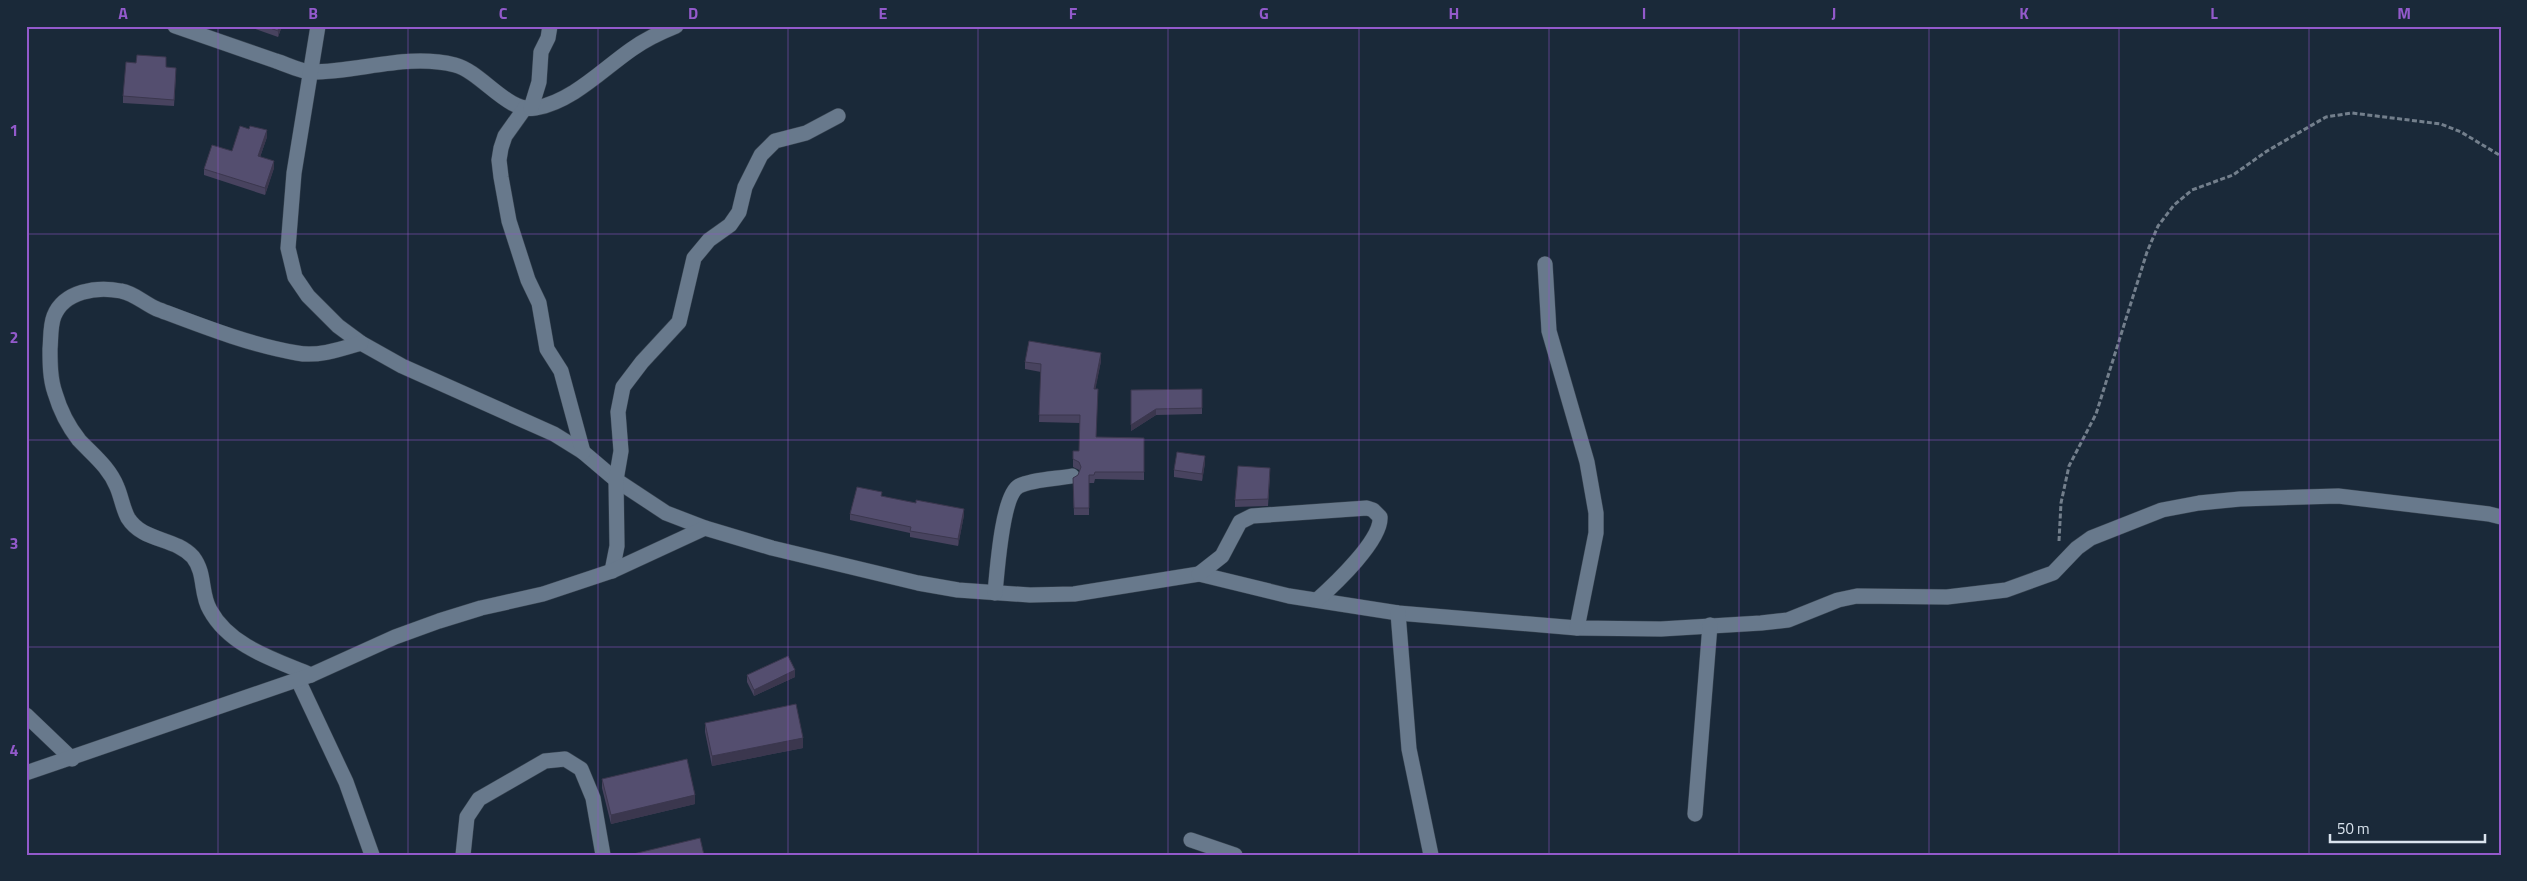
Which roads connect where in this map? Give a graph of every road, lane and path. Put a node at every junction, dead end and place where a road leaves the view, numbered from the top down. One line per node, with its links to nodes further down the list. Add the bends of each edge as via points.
1 (175, 26): 5 (street)
2 (318, 26): 5 (street)
3 (550, 26): 6 (street, via 541,52 539,82)
4 (676, 26): 6 (street, via 634,48 554,102)
5 (310, 72): 6 (street, via 429,60 456,65 512,103); 10 (street, via 294,173 288,248 295,277 308,296 338,326)
6 (528, 108): 11 (street, via 506,136 498,160 509,221 539,303 547,349 561,371)
7 (838, 116): 13 (street, via 806,133 775,141 761,155 745,186 739,212 730,225 709,240 694,258 679,322 623,387 618,412 621,451)
8 (2501, 156): 16 (path, via 2441,124 2352,113 2326,117 2233,175 2192,190 2174,204 2158,226 2147,252 2096,414 2069,466 2061,503)
9 (1545, 264): 23 (street, via 1549,331 1587,462 1596,513 1596,533)
10 (361, 343): 11 (street, via 402,366 554,434); 24 (street, via 337,350 298,354 186,320 124,291 109,289 86,291 71,297 59,307 53,318 50,364 54,391 66,421 114,480 128,517 141,532 168,541 192,556 201,569 210,611 238,641)
11 (583, 452): 13 (street)
12 (1072, 476): 19 (street, via 1019,486 1012,492 1004,523)
13 (616, 480): 15 (street, via 666,513); 17 (street, via 617,546)
14 (2501, 517): 16 (street, via 2338,496 2240,499 2162,510 2091,538)
15 (705, 528): 17 (street); 19 (street, via 772,548 918,583)
16 (2060, 566): 22 (street, via 2053,573 2006,590 1947,597 1857,596 1788,620)
17 (612, 571): 24 (street, via 543,594 439,621)
18 (1199, 574): 19 (street, via 1074,594); 20 (street); 20 (street, via 1222,556 1240,522 1252,516 1373,510 1380,518 1378,529 1349,570)
19 (995, 592)
20 (1317, 600): 21 (street)
21 (1398, 613): 23 (street); 34 (street, via 1409,749)
22 (1710, 625): 23 (street); 28 (street)
23 (1577, 628)
24 (305, 677): 26 (street); 30 (street)
25 (26, 715): 26 (street)
26 (72, 758): 27 (street)
27 (26, 773)
28 (1695, 814)
29 (1191, 840): 33 (street)
30 (372, 855)
31 (463, 855): 32 (street, via 467,817 479,799 545,761 565,759 581,769 593,798)
32 (603, 855)
33 (1235, 855)
34 (1431, 855)

